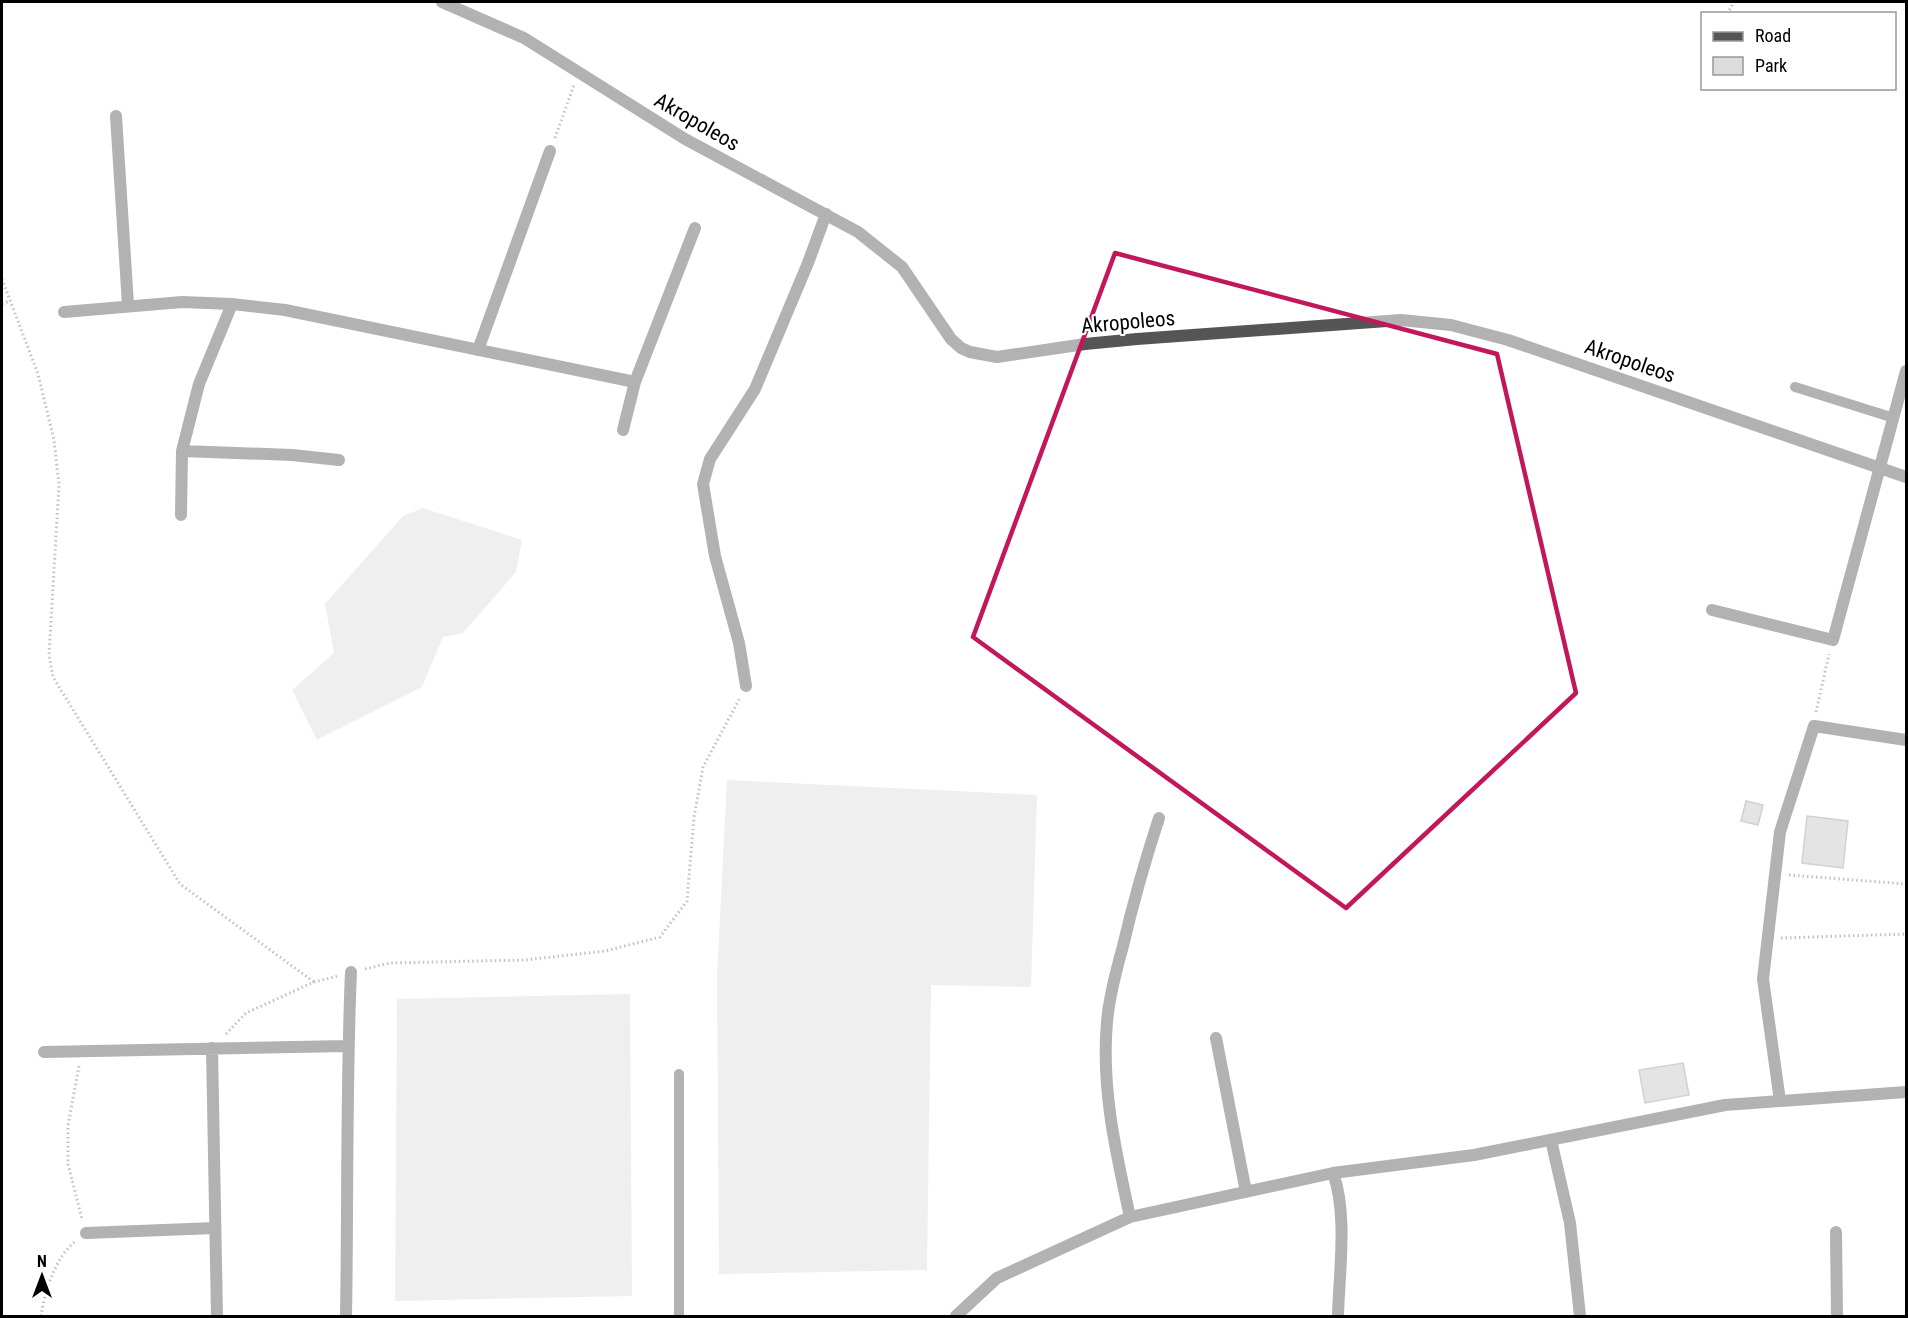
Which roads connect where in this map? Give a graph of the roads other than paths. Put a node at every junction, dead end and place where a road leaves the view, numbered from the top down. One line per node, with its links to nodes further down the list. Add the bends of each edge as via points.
1 (442, 2): 4 (street, Akropoleos, via 524,38 685,139)
2 (116, 116): 7 (street)
3 (550, 151): 9 (street)
4 (826, 214): 17 (street, Akropoleos, via 858,232 902,267 951,339 961,348 983,356 1367,321 1428,321 1508,340); 21 (street, via 755,389 710,459 703,484)
5 (695, 228): 11 (street)
6 (232, 304): 7 (street); 9 (street, via 285,310); 15 (street, via 199,384)
7 (128, 305): 8 (street)
8 (64, 312)
9 (478, 350): 11 (street)
10 (1906, 371): 13 (street)
11 (635, 382): 14 (street)
12 (1794, 387): 13 (lane)
13 (1894, 418): 17 (street)
14 (622, 430)
15 (182, 451): 16 (street); 19 (street)
16 (339, 460)
17 (1880, 468): 18 (street, Akropoleos); 20 (street, via 1833,640)
18 (1906, 477)
19 (181, 515)
20 (1712, 610)
21 (746, 686)
22 (1906, 740): 31 (street, via 1814,726 1780,832 1763,979)
23 (1159, 818): 35 (street, via 1114,979 1107,1022 1109,1105)
24 (351, 972): 26 (street)
25 (1216, 1038): 34 (street)
26 (348, 1046): 27 (street); 40 (street)
27 (212, 1048): 28 (street); 36 (street)
28 (44, 1052)
29 (679, 1074): 41 (lane)
30 (1906, 1092): 31 (street)
31 (1780, 1101): 32 (street, via 1725,1105)
32 (1551, 1140): 33 (street, via 1474,1155); 44 (street, via 1570,1223)
33 (1333, 1173): 34 (street); 43 (street, via 1341,1210)
34 (1246, 1192): 35 (street)
35 (1130, 1217): 42 (street, via 997,1278)
36 (215, 1228): 38 (street); 39 (street)
37 (1836, 1232): 45 (street)
38 (86, 1233)
39 (217, 1317)
40 (346, 1317)
41 (679, 1317)
42 (956, 1317)
43 (1338, 1317)
44 (1580, 1317)
45 (1837, 1317)

